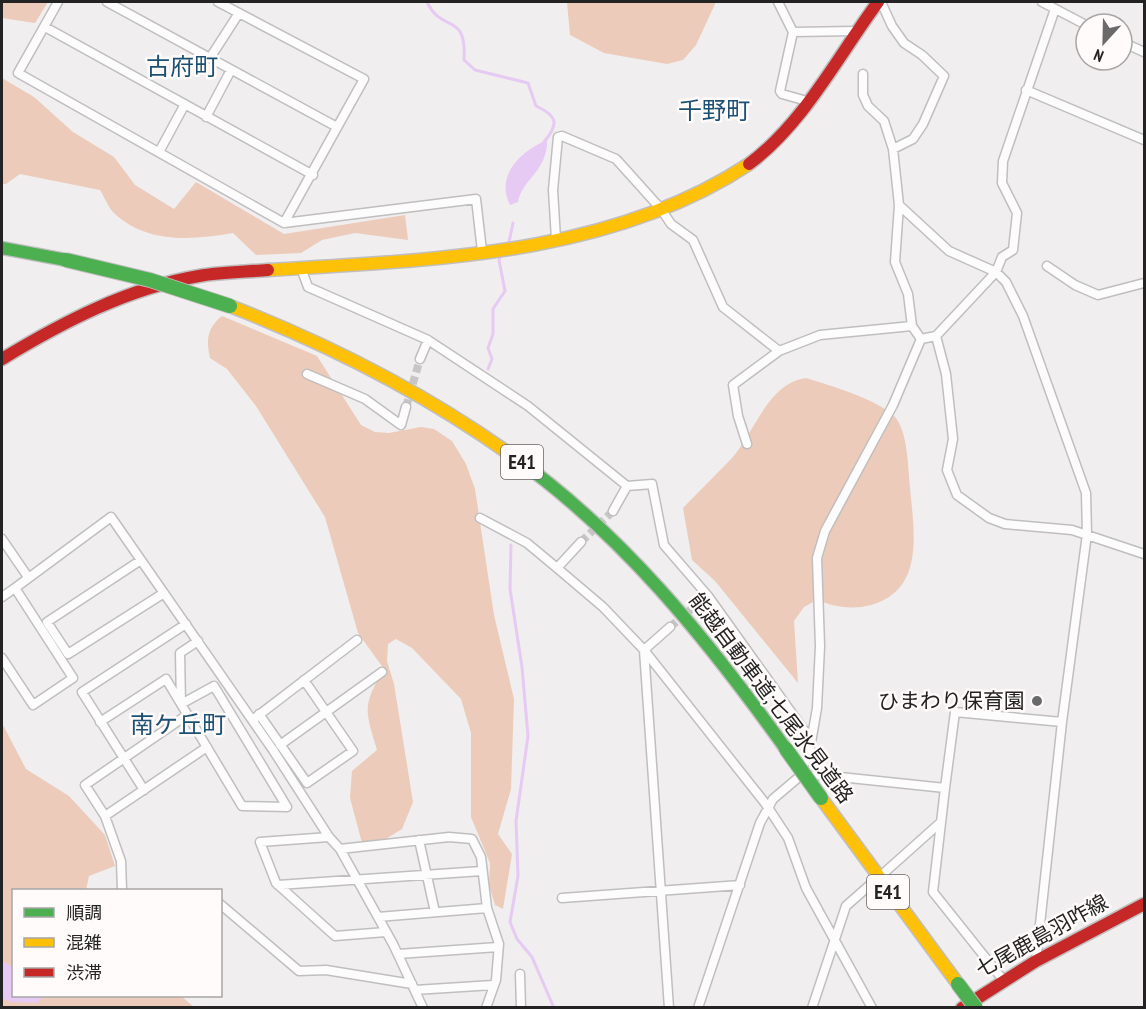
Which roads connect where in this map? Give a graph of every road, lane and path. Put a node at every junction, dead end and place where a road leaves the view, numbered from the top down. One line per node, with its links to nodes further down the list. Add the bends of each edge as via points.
1 (58, 2): 10 (street)
2 (107, 2): 13 (street)
3 (218, 2): 8 (street)
4 (778, 2): 12 (street)
5 (880, 2): 11 (main road); 22 (street, via 904,43 944,76 913,139)
6 (1042, 2): 7 (street)
7 (1055, 9): 9 (street); 16 (street)
8 (238, 13): 13 (street); 20 (street, via 364,79)
9 (1074, 19)
10 (45, 27): 18 (street); 23 (street, via 18,73)
11 (855, 31): 12 (street); 17 (main road)
12 (793, 32): 17 (street, via 780,91)
13 (210, 58): 14 (street)
14 (231, 70): 19 (street); 20 (street)
15 (863, 74): 22 (street, via 863,95 868,106 884,121)
16 (1026, 90): 21 (street); 33 (street, via 1003,161 1002,183 1017,213 1013,250 1002,257)
17 (807, 101): 26 (main road, via 778,138 750,163 717,185)
18 (185, 105): 19 (street); 23 (street)
19 (206, 117): 24 (street)
20 (337, 127): 24 (street)
21 (1144, 140)
22 (893, 149): 25 (street)
23 (159, 152): 27 (street)
24 (313, 175): 27 (street)
25 (899, 205): 33 (street, via 949,251); 35 (street, via 895,262 908,294)
26 (661, 209): 28 (main road); 28 (street, via 616,159 558,137 553,190); 39 (street, via 671,224 693,240 723,307)
27 (284, 223): 30 (street, via 476,199)
28 (556, 239): 30 (main road)
29 (2, 248): 121 (main road, 能越自動車道;七尾氷見道路 / E41, bridge, via 150,280 313,338 405,385 489,438 550,484 605,532 716,653)
30 (482, 251): 32 (main road, via 368,265)
31 (1047, 266): 34 (street, via 1074,285 1098,295)
32 (301, 268): 38 (street, via 308,287); 40 (main road, via 195,276 116,299 80,314)
33 (996, 272): 36 (street); 48 (street, via 1015,295 1062,420 1086,493)
34 (1144, 283)
35 (912, 327): 37 (street); 39 (street, via 820,335)
36 (936, 336): 37 (street); 48 (street, via 946,374 953,439 947,470 957,495 989,518 1005,524)
37 (921, 339): 76 (street, via 893,405 825,531 817,558 820,646)
38 (428, 340): 41 (street); 45 (street, via 528,406)
39 (780, 351): 44 (street, via 733,385)
40 (2, 359)
41 (420, 359)
42 (307, 374): 43 (street, via 365,399 401,425)
43 (406, 407)
44 (747, 444)
45 (627, 486): 46 (street); 57 (street, via 652,484 664,545)
46 (613, 511)
47 (480, 518): 53 (street, via 526,543)
48 (1087, 534): 51 (street); 75 (street)
49 (2, 539): 54 (street)
50 (581, 542): 53 (street)
51 (1144, 554)
52 (141, 560): 54 (street, via 111,518); 56 (street); 56 (street, via 46,622 68,654)
53 (557, 568): 64 (street, via 603,607)
54 (28, 577): 55 (street)
55 (15, 588): 58 (street); 65 (street, via 73,678 33,705)
56 (164, 593): 60 (street)
57 (708, 596): 59 (street); 76 (street)
58 (2, 597)
59 (696, 605)
60 (186, 624): 63 (street); 74 (street, via 82,692)
61 (670, 627): 64 (street)
62 (357, 640): 69 (street)
63 (198, 641): 66 (street, via 180,653); 73 (street)
64 (644, 650): 83 (street); 97 (street)
65 (2, 657)
66 (180, 670): 68 (street); 70 (street)
67 (382, 672): 71 (street)
68 (166, 679): 70 (street); 74 (street)
69 (304, 680): 71 (street); 73 (street)
70 (181, 704): 72 (street); 78 (street, via 214,686 287,807 242,806)
71 (326, 712): 77 (street); 77 (street, via 353,751 307,783)
72 (188, 715): 78 (street); 79 (street)
73 (255, 717): 77 (street); 86 (street)
74 (100, 722): 79 (street)
75 (1062, 722): 81 (street, via 955,712); 108 (street)
76 (811, 740): 80 (street)
77 (280, 745)
78 (207, 747): 82 (street)
79 (123, 757): 82 (street); 84 (street, via 85,785)
80 (799, 777): 81 (street, via 821,775); 83 (street)
81 (945, 788): 85 (street)
82 (144, 790): 84 (street)
83 (768, 807): 95 (street); 105 (street, via 788,838 806,888)
84 (105, 816): 96 (street, via 121,861)
85 (941, 822): 90 (street); 110 (street, via 933,892)
86 (329, 837): 88 (street); 94 (street, via 260,842)
87 (419, 840): 88 (street); 89 (street, via 472,838 481,857); 91 (street)
88 (340, 849): 92 (street)
89 (482, 871): 91 (street); 101 (street)
90 (885, 872)
91 (425, 874): 92 (street); 102 (street)
92 (356, 879): 94 (street); 103 (street)
93 (871, 884): 105 (street, via 846,906)
94 (278, 885): 104 (street, via 335,936)
95 (740, 885): 97 (street); 117 (street)
96 (122, 889)
97 (661, 892): 98 (street); 116 (street)
98 (562, 898)
99 (1144, 904): 108 (main road, 七尾鹿島羽咋線)
100 (222, 906): 112 (street, via 299,971 326,970)
101 (487, 908): 102 (street); 106 (street)
102 (435, 912): 103 (street)
103 (378, 917): 104 (street)
104 (386, 932): 107 (street)
105 (834, 940): 118 (street); 119 (street)
106 (498, 947): 107 (street); 111 (street)
107 (398, 954): 112 (street)
108 (1036, 961): 110 (main road, 七尾鹿島羽咋線)
109 (520, 974): 115 (street)
110 (1004, 981): 120 (main road, 七尾鹿島羽咋線)
111 (493, 985): 112 (street); 114 (street)
112 (414, 987): 113 (street)
113 (423, 1008)
114 (486, 1008)
115 (521, 1008)
116 (669, 1008)
117 (698, 1008)
118 (812, 1008)
119 (872, 1008)
120 (962, 1008)
121 (976, 1008)

